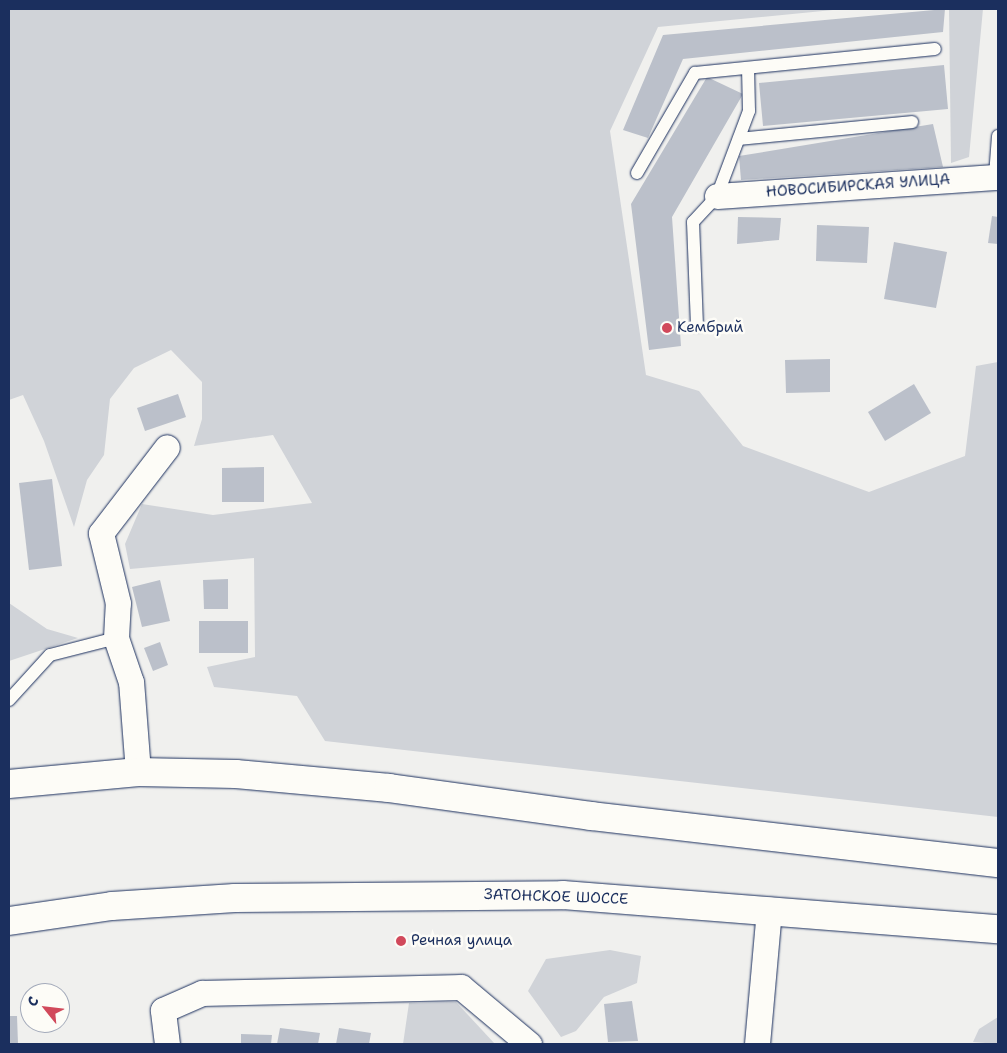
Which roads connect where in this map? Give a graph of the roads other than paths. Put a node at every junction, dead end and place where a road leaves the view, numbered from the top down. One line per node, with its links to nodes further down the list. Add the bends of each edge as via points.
1 (935, 49): 2 (lane)
2 (748, 68): 5 (lane, via 749,111); 6 (lane, via 695,73)
3 (912, 122): 5 (lane)
4 (998, 136): 7 (lane)
5 (738, 139): 8 (lane)
6 (637, 173)
7 (996, 177): 8 (street, НОВОСИБИРСКАЯ УЛИЦА)
8 (718, 196): 9 (lane, via 693,222)
9 (697, 326)
10 (167, 447): 11 (street, via 101,532 118,602)
11 (116, 638): 12 (lane, via 50,655); 13 (street, via 130,682)
12 (9, 700)
13 (138, 772): 14 (main road, via 77,775); 15 (main road, via 236,774 389,788 601,817)
14 (9, 784)
15 (998, 863)
16 (769, 910): 17 (main road, ЗАТОНСКОЕ ШОССЕ, via 524,895 235,898 112,906); 18 (main road, ЗАТОНСКОЕ ШОССЕ); 21 (street)
17 (9, 921)
18 (998, 929)
19 (167, 1044): 20 (street, via 163,1010 202,993 461,987)
20 (530, 1044)
21 (757, 1044): 22 (street)
22 (762, 1044)

